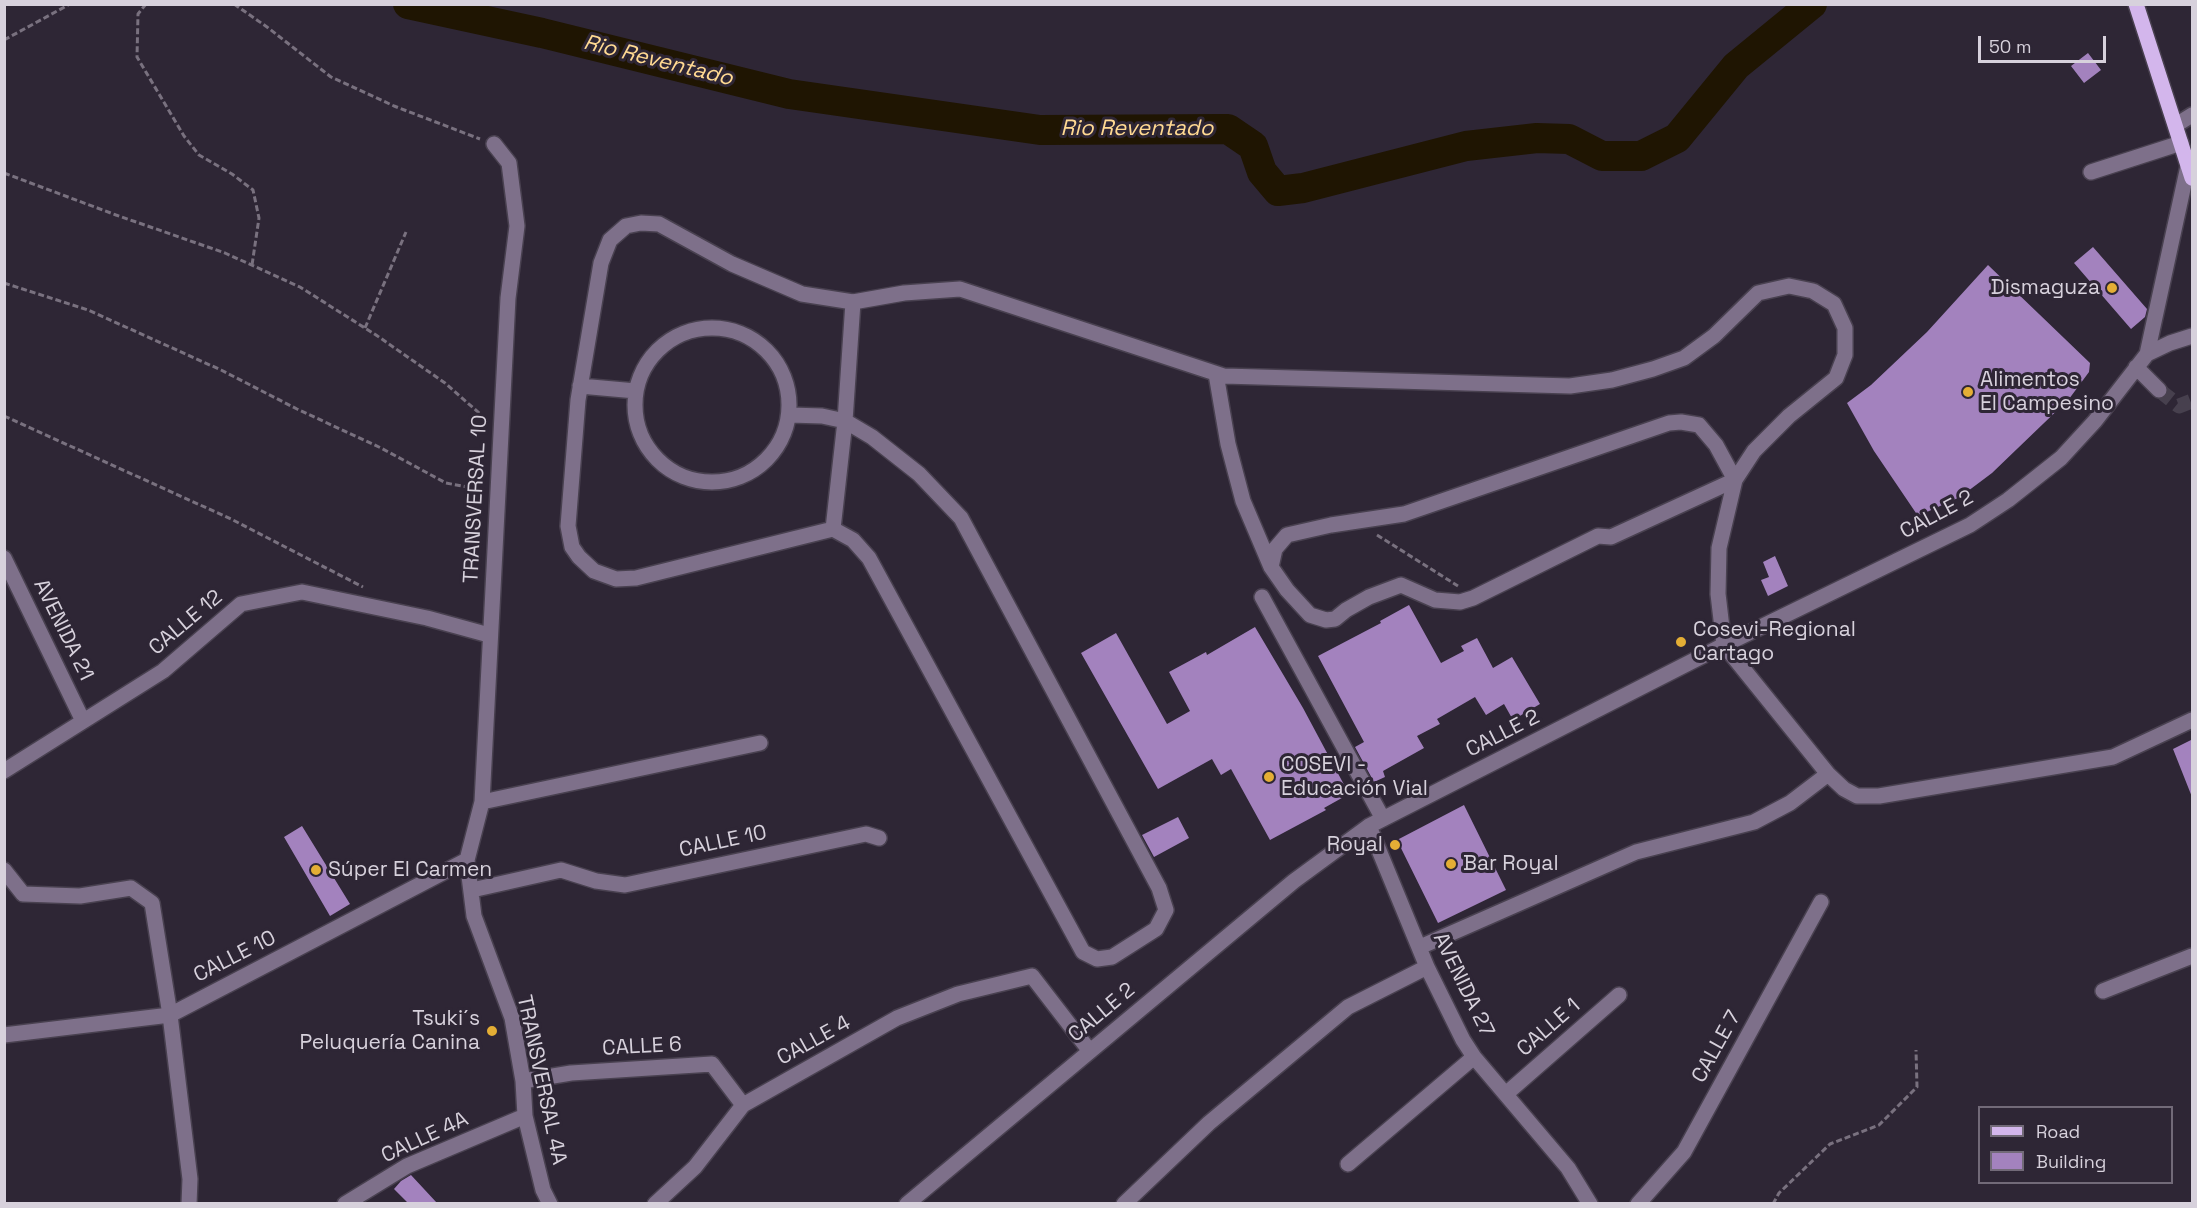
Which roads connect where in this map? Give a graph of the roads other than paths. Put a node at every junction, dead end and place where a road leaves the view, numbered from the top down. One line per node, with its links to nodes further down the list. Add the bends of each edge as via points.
1 (2137, 9): 3 (main road)
2 (2193, 115): 3 (street)
3 (2176, 124): 4 (main road)
4 (2181, 143): 6 (street); 7 (main road)
5 (494, 144): 23 (street, TRANSVERSAL 10, via 509,163 517,226 508,298)
6 (2091, 172)
7 (2190, 172): 10 (street, CALLE 2)
8 (853, 302): 12 (street, via 960,289); 13 (street, via 802,294 732,264 659,224 626,226 610,240 601,262); 17 (street)
9 (2193, 336): 10 (street, CALLE 2)
10 (2146, 354): 11 (street, CALLE 2)
11 (2136, 367): 14 (street); 24 (street, CALLE 2, via 2061,458 2008,500 1970,525)
12 (1216, 374): 18 (street, via 1559,385 1612,380 1684,358 1714,336 1758,293 1789,286 1813,291 1834,304 1845,328 1845,355 1836,378 1754,451); 21 (street, via 1243,501)
13 (580, 386): 15 (street); 19 (street, via 568,525 572,547 594,571 616,579 636,578)
14 (2159, 390)
15 (636, 391): 16 (street, via 644,369 658,349 677,335 700,328 724,328 747,335 766,349 781,369 789,391); 16 (street, via 635,416 643,439 657,460 677,474 701,482 726,482 749,474 769,459 783,439)
16 (790, 415): 17 (street)
17 (845, 421): 19 (street); 19 (street, via 895,453 961,518 1160,888 1166,910 1156,929 1112,957 1097,958 1083,952 869,558 853,540)
18 (1735, 480): 21 (street, via 1611,537 1598,536 1460,602 1435,600 1401,585 1326,620 1310,615); 21 (street, via 1716,445 1699,425 1669,423 1404,514 1287,535 1275,549); 24 (street, via 1719,548 1718,594)
19 (833, 529)
20 (4, 558): 26 (street, AVENIDA 21)
21 (1271, 567)
22 (1262, 597): 31 (street, AVENIDA 27)
23 (489, 635): 26 (street, CALLE 12, via 302,591 241,604 163,671); 30 (street, TRANSVERSAL 10)
24 (1724, 645): 29 (street); 31 (street, CALLE 2)
25 (2193, 720): 29 (street, via 2113,757 1879,796 1857,796)
26 (83, 721): 28 (street, CALLE 12)
27 (760, 743): 30 (street)
28 (4, 771)
29 (1828, 774): 37 (street, via 1790,803 1754,822 1636,852)
30 (482, 802): 33 (street, TRANSVERSAL 10)
31 (1376, 822): 37 (street, AVENIDA 27); 44 (street, CALLE 2, via 1294,881)
32 (879, 838): 35 (street, CALLE 10, via 866,834 625,885 561,870)
33 (467, 860): 35 (street, TRANSVERSAL 4A); 42 (street, CALLE 10)
34 (4, 870): 42 (street, via 23,894 80,896 131,888 152,903)
35 (472, 890): 46 (street, TRANSVERSAL 4A, via 474,916 512,1018)
36 (1821, 902): 58 (street, CALLE 7, via 1684,1152)
37 (1420, 947): 39 (street, AVENIDA 27)
38 (2193, 956): 40 (street)
39 (1427, 967): 45 (street, AVENIDA 27); 56 (street, via 1348,1007 1209,1123)
40 (2103, 991)
41 (1619, 994): 47 (street, CALLE 1)
42 (170, 1015): 43 (street, CALLE 10); 51 (street, via 190,1179)
43 (4, 1035)
44 (1089, 1050): 48 (street, CALLE 4, via 1032,976 958,994 897,1018); 55 (street, CALLE 2)
45 (1474, 1057): 47 (street, AVENIDA 27); 50 (street)
46 (523, 1081): 48 (street, CALLE 6, via 571,1072 712,1064); 49 (street, TRANSVERSAL 4A)
47 (1507, 1094): 57 (street, AVENIDA 27, via 1568,1168)
48 (743, 1105): 54 (street, CALLE 4, via 695,1167)
49 (525, 1116): 52 (street, CALLE 4A, via 407,1166); 53 (street, TRANSVERSAL 4A, via 543,1190)
50 (1348, 1164)
51 (189, 1203)
52 (345, 1203)
53 (550, 1203)
54 (655, 1203)
55 (907, 1203)
56 (1124, 1203)
57 (1590, 1203)
58 (1638, 1203)

